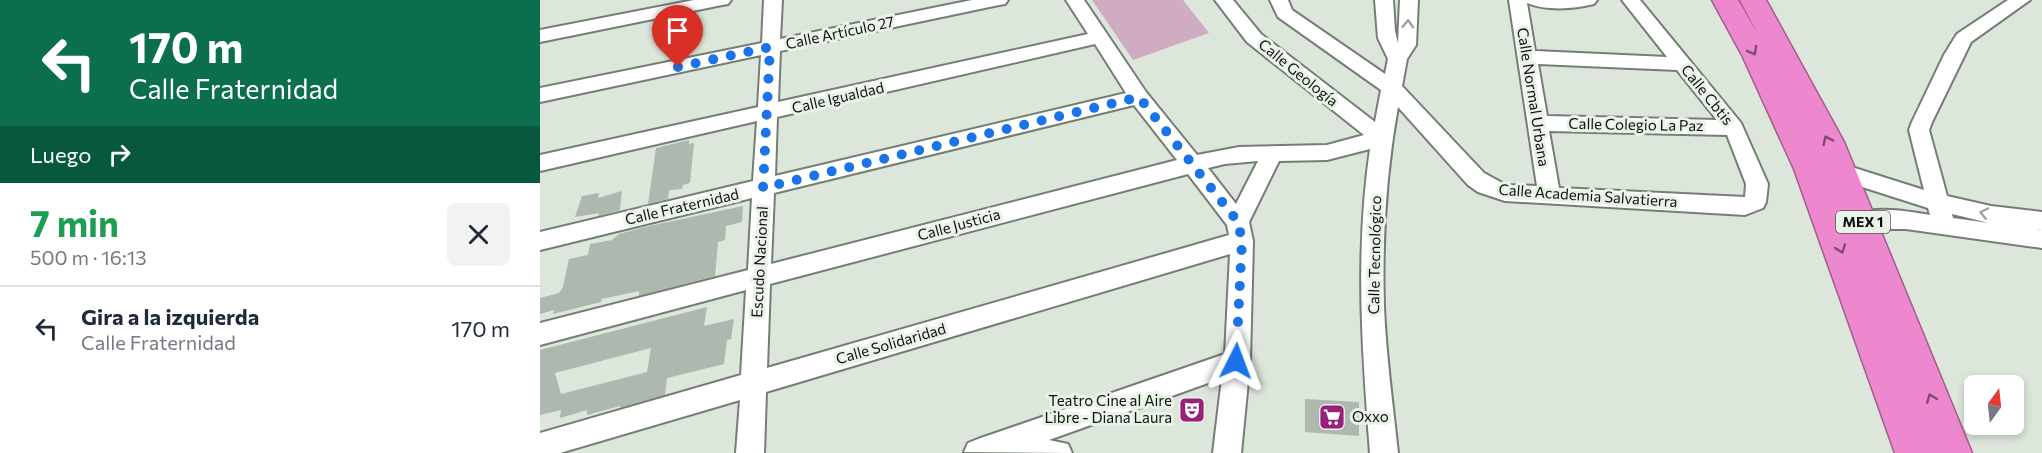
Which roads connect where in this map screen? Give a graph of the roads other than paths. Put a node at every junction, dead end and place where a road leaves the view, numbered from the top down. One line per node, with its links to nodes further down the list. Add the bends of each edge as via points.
1 (722, 0): 15 (street)
2 (772, 0): 17 (street, Escudo Nacional)
3 (999, 0): 17 (street, Calle Artículo 27)
4 (1075, 0): 16 (street)
5 (1224, 0): 27 (street, Calle Geología, via 1254,38)
6 (1279, 0): 21 (street, Calle Academia Salvatierra, via 1284,13)
7 (1384, 0): 19 (street, via 1388,46)
8 (1408, 0): 19 (street, Calle Tecnológico, one-way to 8, via 1407,45)
9 (1518, 0): 18 (street, Calle Normal Urbana)
10 (1534, 0): 11 (street)
11 (1588, 0)
12 (1631, 0): 20 (street, Calle Cbtis)
13 (2021, 0): 35 (street, via 1964,38 1922,122 1919,130)
14 (1741, 3): 31 (highway, MEX 1, one-way to 14, via 1829,142); 52 (highway, MEX 1, one-way to 52, via 1769,82 1810,169)
15 (540, 36)
16 (1100, 37): 23 (street); 24 (street, Calle Igualdad)
17 (770, 47): 22 (street, Calle Artículo 27); 24 (street, Escudo Nacional)
18 (1527, 57): 20 (street); 25 (street, Calle Normal Urbana)
19 (1398, 59): 21 (street, Calle Tecnológico)
20 (1682, 64): 26 (street, Calle Cbtis)
21 (1391, 87): 27 (street, Calle Tecnológico); 33 (street, Calle Academia Salvatierra, via 1459,163 1486,186 1505,193)
22 (540, 95)
23 (1139, 97): 30 (street); 32 (street, Calle Fraternidad)
24 (767, 114): 29 (street, Calle Igualdad); 32 (street, Escudo Nacional)
25 (1538, 123): 26 (street, Calle Colegio La Paz); 33 (street, Calle Normal Urbana)
26 (1734, 128): 34 (street, Calle Cbtis, via 1757,184)
27 (1381, 137): 28 (street, Calle Justicia, via 1341,150); 51 (street, Calle Tecnológico, via 1372,308)
28 (1273, 152): 30 (street, Calle Justicia, via 1247,152); 39 (street)
29 (540, 163)
30 (1191, 164): 39 (street); 42 (street, Calle Justicia)
31 (1842, 172): 35 (street); 36 (highway, MEX 1)
32 (763, 188): 41 (street, Calle Fraternidad); 42 (street, Escudo Nacional)
33 (1549, 195): 34 (street, Calle Academia Salvatierra, via 1745,206)
34 (1755, 202)
35 (1939, 202): 37 (street, one-way to 35, via 1998,216); 38 (street)
36 (1863, 220): 38 (street); 53 (highway, MEX 1, one-way to 36)
37 (2042, 221)
38 (1944, 225): 40 (street)
39 (1240, 231): 44 (street); 45 (street, Calle Solidaridad)
40 (2042, 239)
41 (540, 241)
42 (759, 278): 43 (street, Calle Justicia); 45 (street, Escudo Nacional)
43 (540, 334)
44 (1236, 361): 48 (street); 50 (street)
45 (754, 384): 46 (street, Calle Solidaridad); 47 (street, Escudo Nacional)
46 (540, 446)
47 (750, 453)
48 (977, 453): 49 (street)
49 (1058, 453)
50 (1227, 453)
51 (1384, 453)
52 (1915, 453)
53 (1952, 453)

